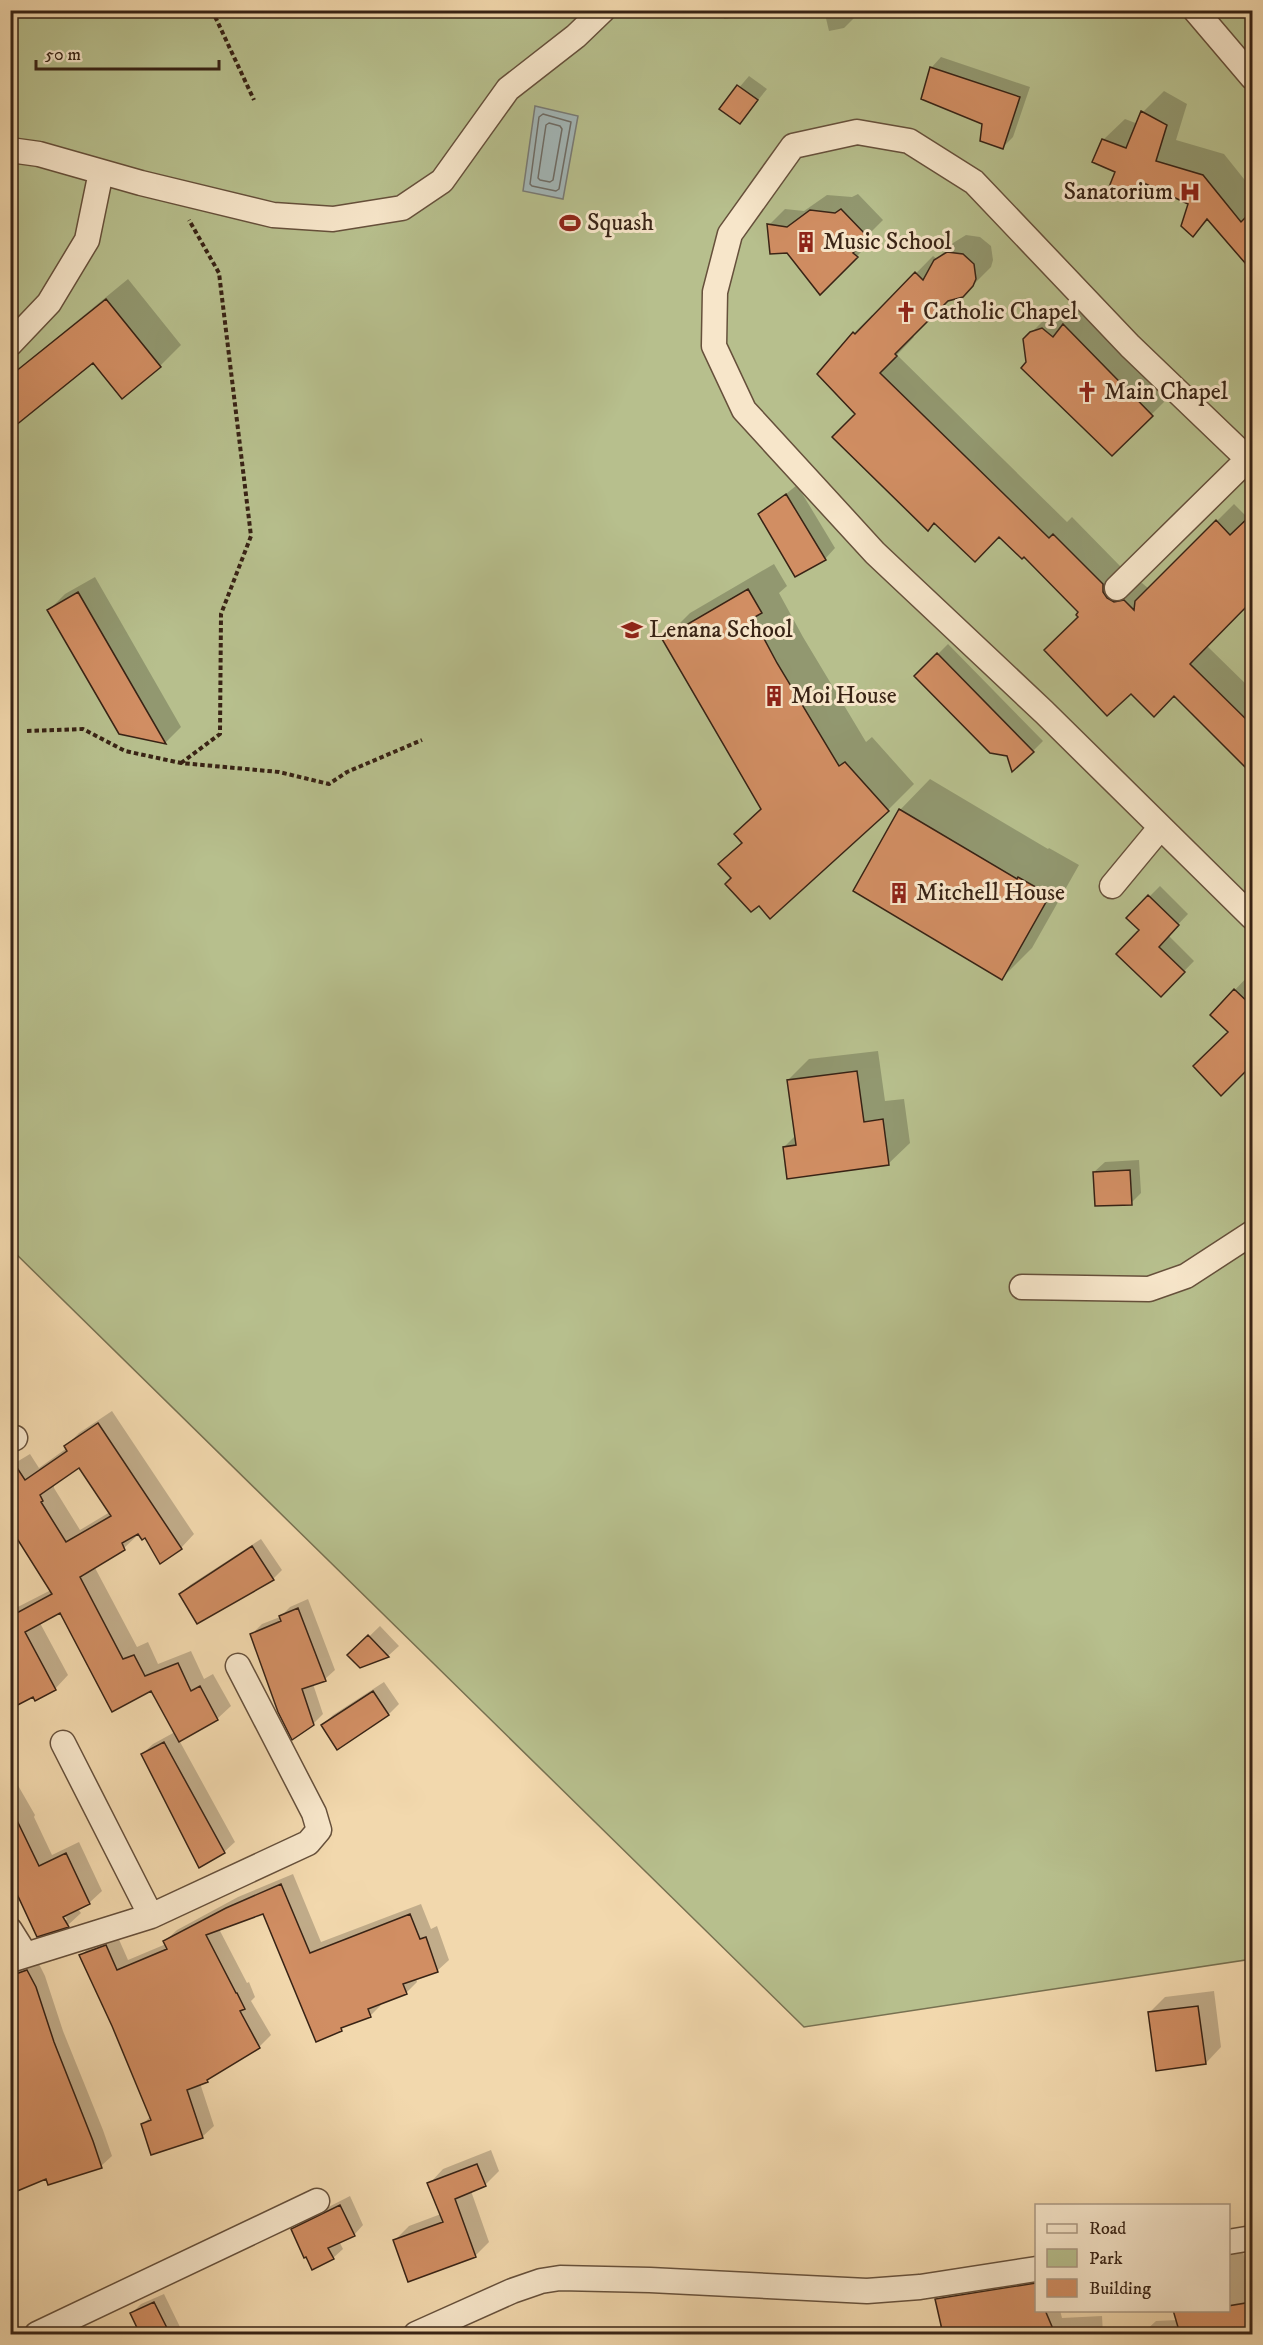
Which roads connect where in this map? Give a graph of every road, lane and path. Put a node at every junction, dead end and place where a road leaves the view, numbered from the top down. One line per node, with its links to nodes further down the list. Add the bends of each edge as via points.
1 (212, 10): 5 (path)
2 (603, 10): 8 (street, via 508,89 442,181 402,208 333,219 273,215)
3 (1195, 10): 4 (street)
4 (1252, 77)
5 (254, 100)
6 (10, 150): 7 (street)
7 (101, 172): 8 (street); 9 (street, via 87,240 49,303)
8 (173, 191): 14 (path, via 219,273 251,536 221,614 220,734)
9 (10, 344)
10 (1250, 461): 11 (street); 15 (street, via 1130,346 974,182 909,141 857,132 793,146 730,234 715,292 714,346 744,410 875,553)
11 (1117, 588)
12 (27, 731): 14 (path, via 82,729 125,751)
13 (422, 740): 14 (path, via 347,772 329,784 279,772)
14 (181, 763)
15 (1160, 828): 16 (street); 17 (street)
16 (1112, 886)
17 (1252, 917)
18 (1252, 1233): 19 (street, via 1186,1276 1149,1289)
19 (1022, 1287)
20 (238, 1666): 22 (street, via 314,1813 319,1830 308,1843)
21 (63, 1743): 22 (street)
22 (151, 1916): 24 (street)
23 (10, 1930): 24 (street)
24 (18, 1957)
25 (317, 2201): 29 (street)
26 (1252, 2238): 27 (street)
27 (1230, 2242)
28 (1035, 2269): 30 (street, via 867,2291 560,2278 512,2291)
29 (37, 2334)
30 (417, 2334)

